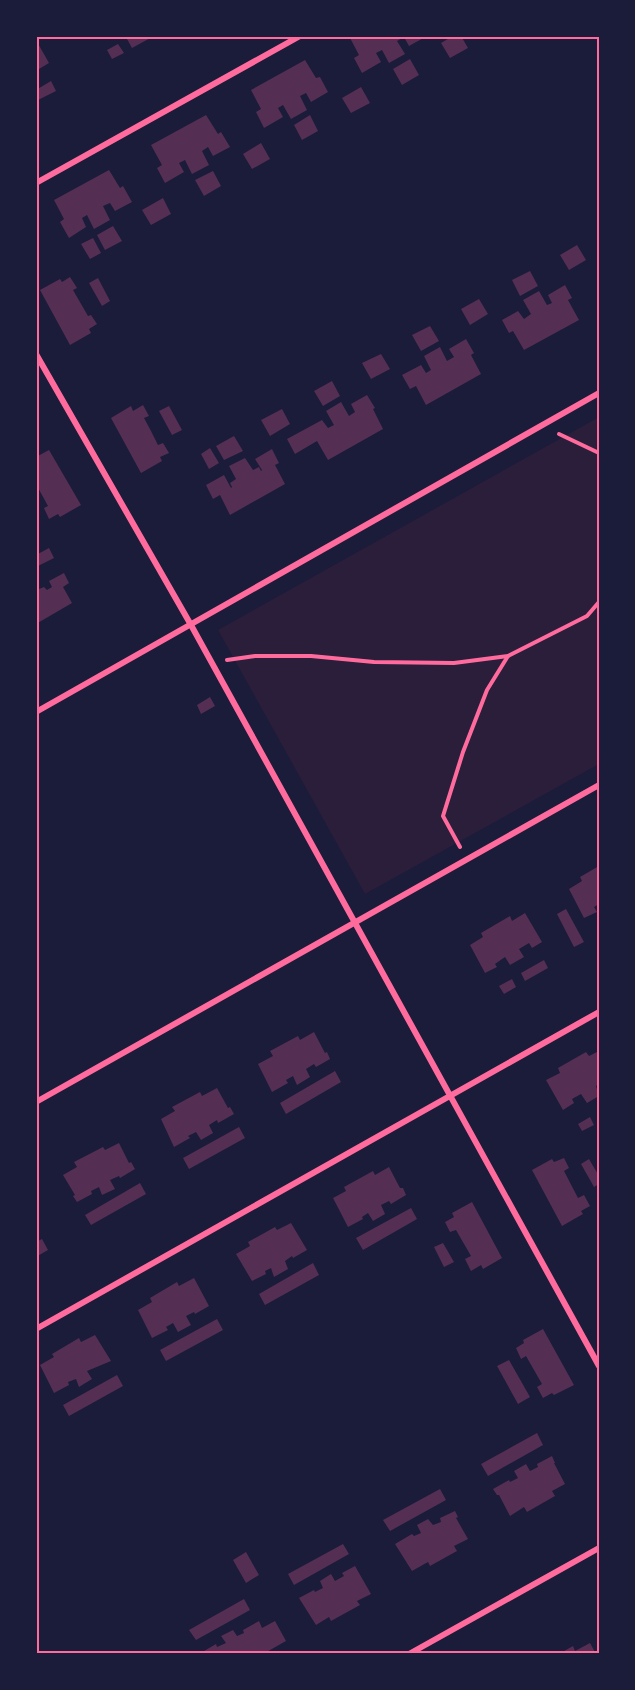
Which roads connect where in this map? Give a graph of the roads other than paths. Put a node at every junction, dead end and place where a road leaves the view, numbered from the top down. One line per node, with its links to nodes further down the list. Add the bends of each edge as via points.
1 (300, 36): 2 (street)
2 (36, 183)
3 (36, 354): 5 (street)
4 (599, 393): 5 (street)
5 (191, 625): 6 (street); 8 (street)
6 (36, 712)
7 (599, 785): 8 (street)
8 (354, 922): 10 (street); 11 (street)
9 (599, 1012): 10 (street)
10 (451, 1097): 12 (street); 13 (street)
11 (36, 1102)
12 (36, 1329)
13 (599, 1366)
14 (599, 1548): 15 (street)
15 (409, 1654)

